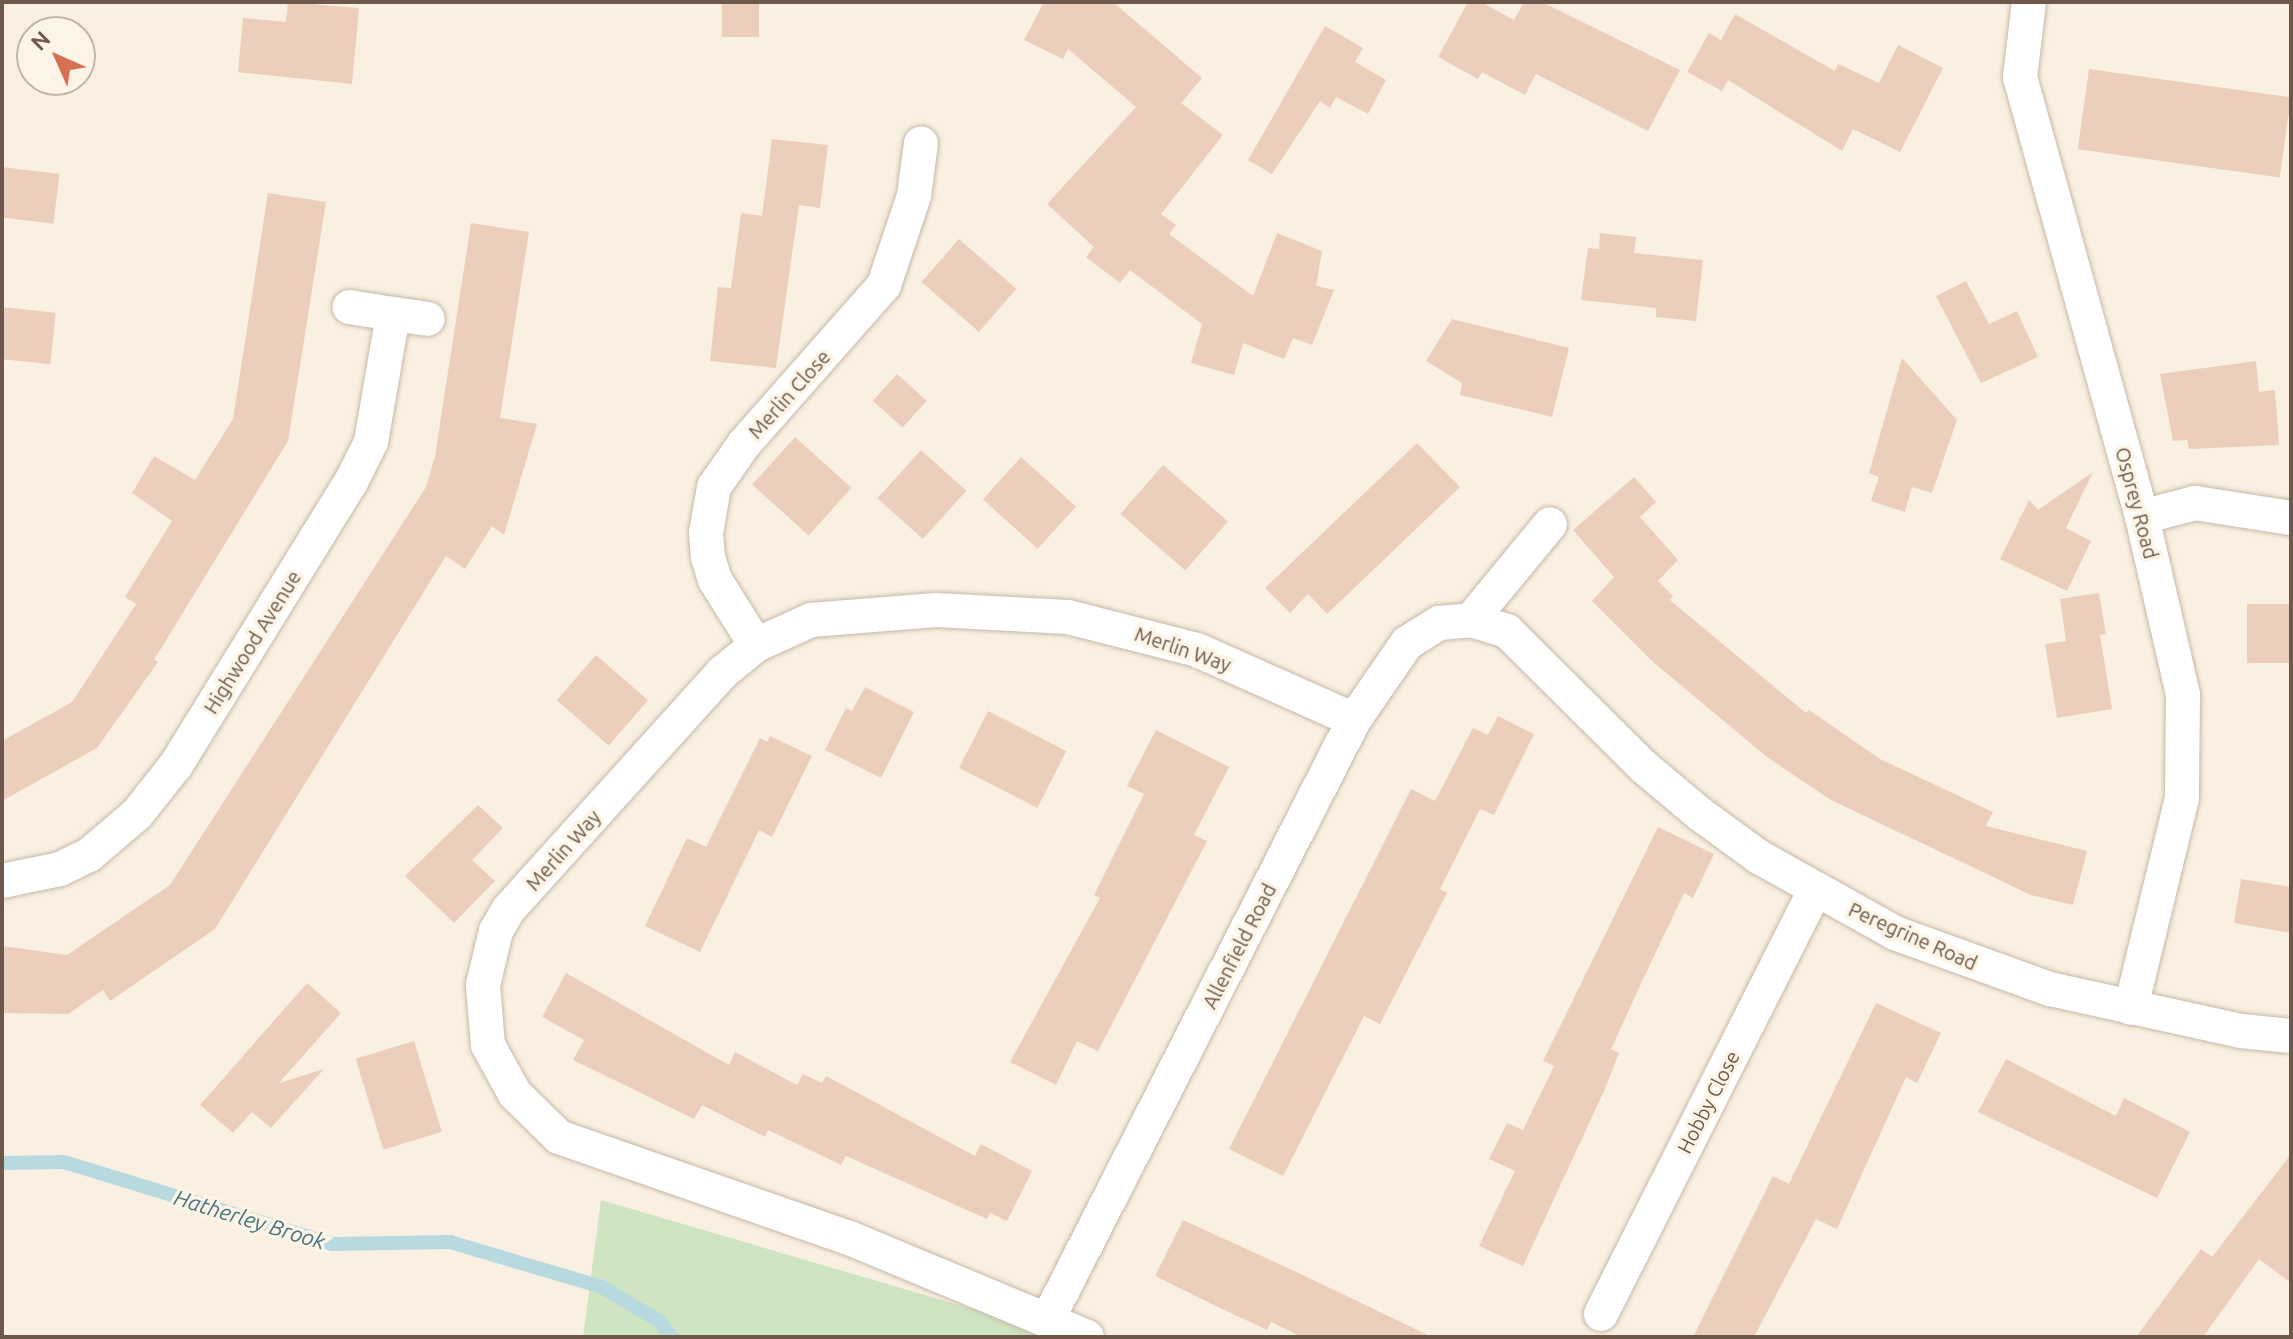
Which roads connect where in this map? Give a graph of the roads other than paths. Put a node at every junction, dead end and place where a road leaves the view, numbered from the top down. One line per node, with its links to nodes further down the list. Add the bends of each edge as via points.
1 (2029, 2): 6 (street, Osprey Road, via 2020,77)
2 (919, 142): 10 (street, Merlin Close, via 914,196 884,285 744,444 714,487 706,533 708,557 715,580)
3 (350, 307): 4 (street)
4 (393, 314): 5 (street); 13 (street, Highwood Avenue, via 371,442 176,765 137,814 89,855 60,869)
5 (428, 319)
6 (2142, 517): 7 (street, via 2195,503); 15 (street, Osprey Road, via 2173,642 2186,748 2173,848)
7 (2291, 518)
8 (1550, 524): 9 (street)
9 (1471, 620): 11 (street, Allenfield Road, via 1507,631); 12 (street, Allenfield Road, via 1439,623 1407,643)
10 (756, 645): 12 (street, Merlin Way, via 811,620 861,612 1068,617 1197,650); 18 (street, Merlin Way, via 722,673 508,910 488,954 483,985 488,1045 515,1094 559,1137 849,1238)
11 (1592, 715): 14 (street, Peregrine Road, via 1700,814)
12 (1354, 720): 18 (street, Allenfield Road)
13 (2, 881)
14 (1815, 891): 15 (street, Peregrine Road, via 1971,964); 17 (street, Hobby Close)
15 (2131, 1008): 16 (street, Peregrine Road)
16 (2291, 1036)
17 (1601, 1314)
18 (1048, 1319): 19 (street, Merlin Way)
19 (1087, 1337)

